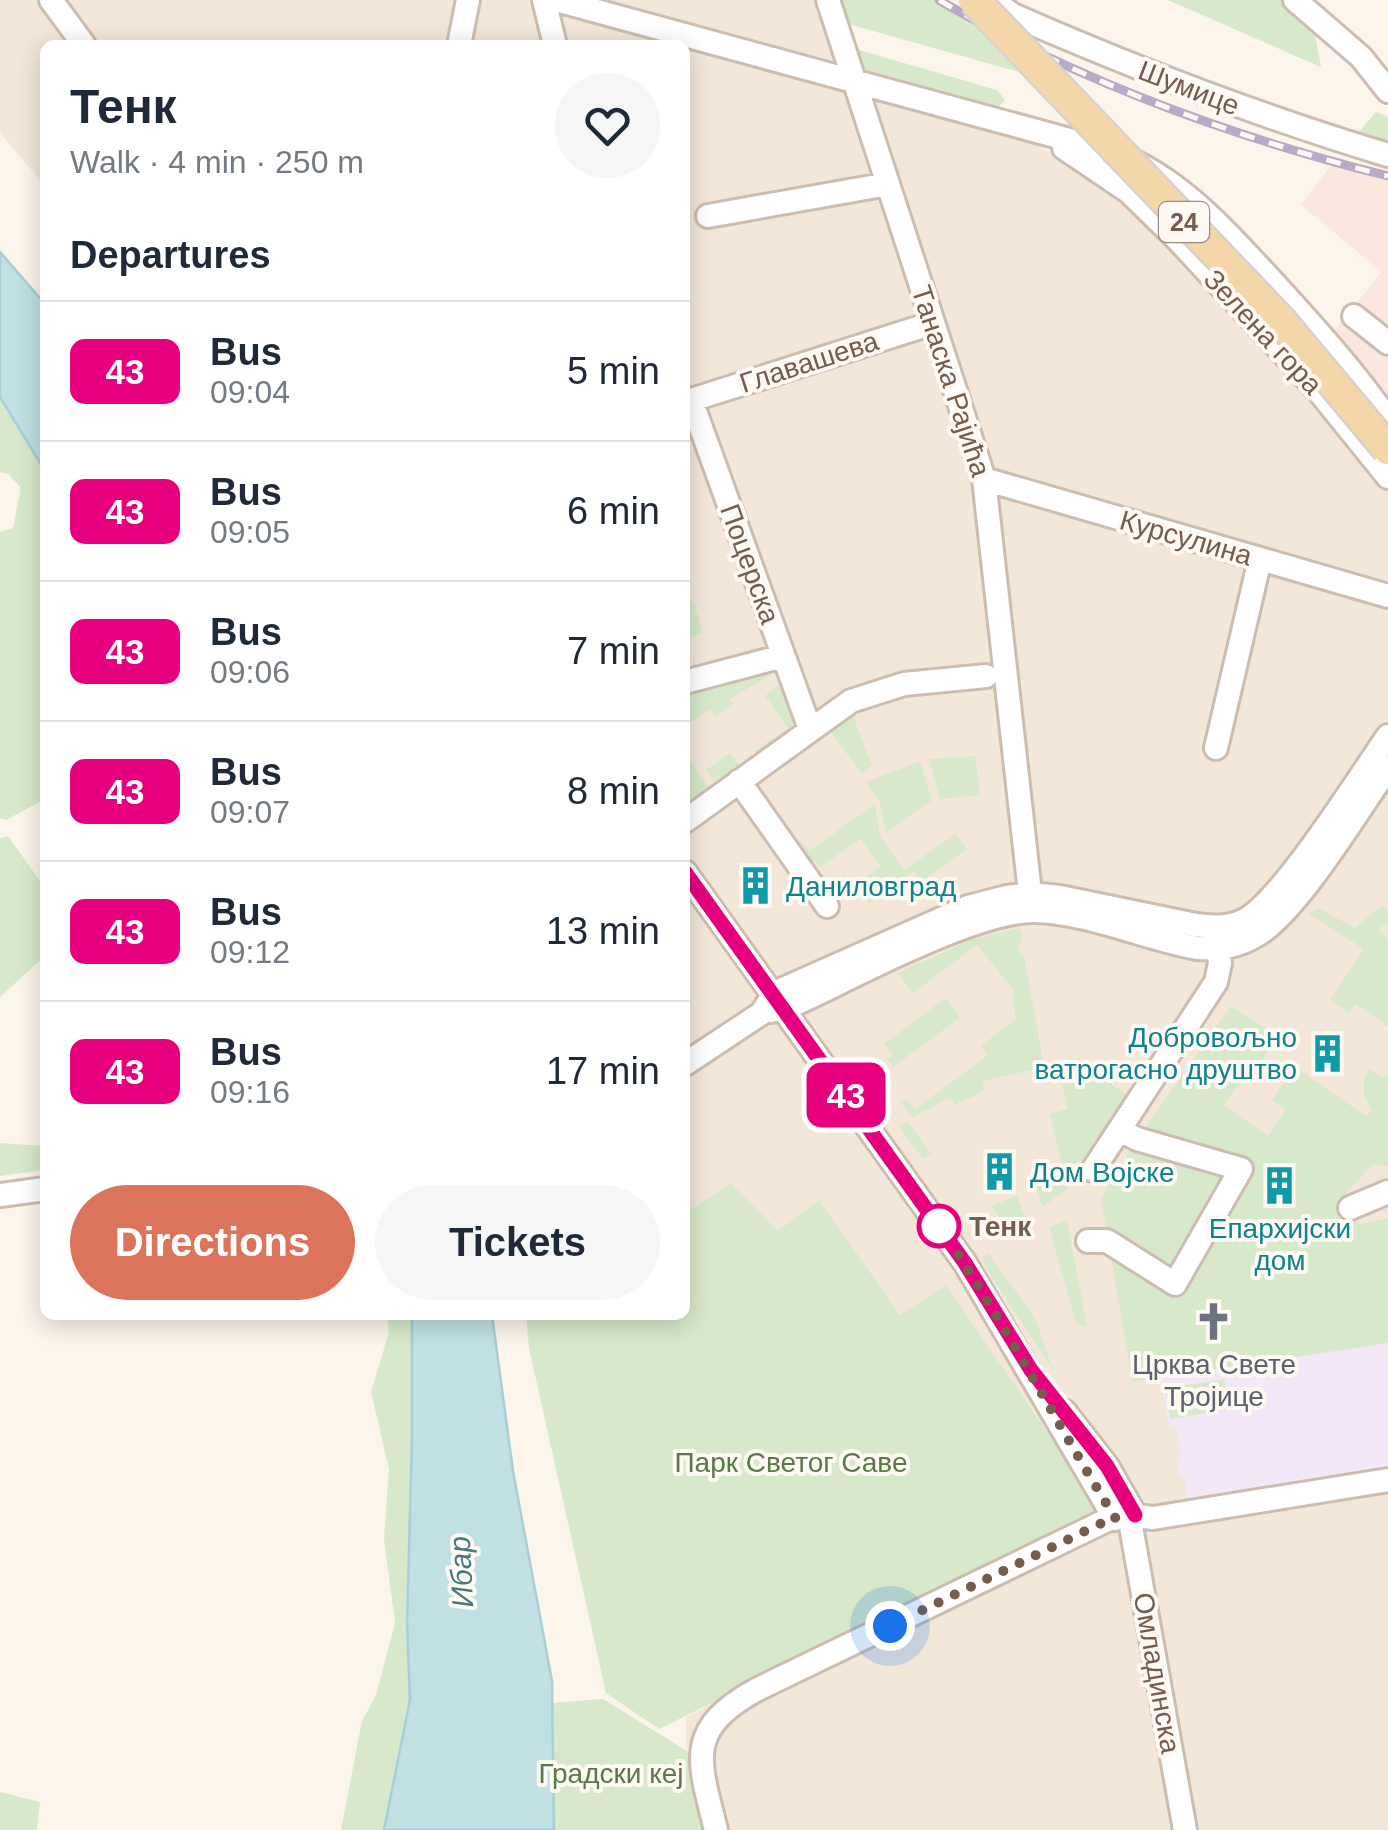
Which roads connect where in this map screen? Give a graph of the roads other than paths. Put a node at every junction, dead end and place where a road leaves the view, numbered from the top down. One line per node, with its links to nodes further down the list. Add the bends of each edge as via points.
1 (51, 0): 8 (street)
2 (468, 0): 9 (street)
3 (544, 0): 10 (street)
4 (828, 0): 11 (street, Танаска Рајића)
5 (1295, 0): 12 (street)
6 (985, 1): 14 (street, Шумице, via 1175,84); 23 (main road, 24, bridge, via 1280,320)
7 (570, 2): 11 (street, Зелена гора)
8 (80, 40)
9 (460, 40)
10 (554, 40)
11 (854, 80): 13 (street, Зелена гора); 15 (street, Танаска Рајића)
12 (1388, 91)
13 (1030, 130): 21 (street, Зелена гора, via 1126,158 1188,196); 24 (street, Зелена гора, via 1129,192 1264,331)
14 (1388, 155)
15 (888, 184): 16 (street); 18 (street, Танаска Рајића)
16 (708, 216)
17 (1354, 316): 19 (street)
18 (933, 323): 20 (street, Главашева); 25 (street, Танаска Рајића)
19 (1388, 343)
20 (690, 400)
21 (1384, 402)
22 (690, 406): 28 (street, Поцерска)
23 (1388, 449)
24 (1388, 477)
25 (984, 479): 26 (street, Курсулина); 38 (street, Танаска Рајића)
26 (1260, 558): 27 (street, Курсулина); 33 (street)
27 (1388, 596)
28 (783, 656): 30 (street); 31 (street, Поцерска)
29 (986, 676): 31 (street, via 904,684 851,701)
30 (690, 681)
31 (810, 729): 35 (street)
32 (1388, 736): 40 (street, via 1275,895)
33 (1216, 748)
34 (1388, 768): 40 (street, via 1278,919 1255,936)
35 (739, 781): 36 (street); 39 (street)
36 (690, 817)
37 (690, 879): 41 (street)
38 (1031, 902): 40 (street); 41 (street, via 968,907)
39 (827, 906)
40 (1217, 938): 43 (street, via 1216,982)
41 (774, 1005): 42 (street); 51 (street, via 965,1263 1058,1423)
42 (690, 1061)
43 (1120, 1130): 44 (street); 49 (street, via 1241,1170 1175,1284 1106,1240)
44 (1093, 1170)
45 (40, 1189): 47 (street)
46 (1387, 1193): 48 (street)
47 (0, 1195)
48 (1350, 1208)
49 (1088, 1242)
50 (1388, 1480): 51 (street)
51 (1126, 1517): 52 (street, via 756,1690 717,1716 703,1744 701,1768); 53 (street, Омладинска)
52 (716, 1830)
53 (1185, 1830)

